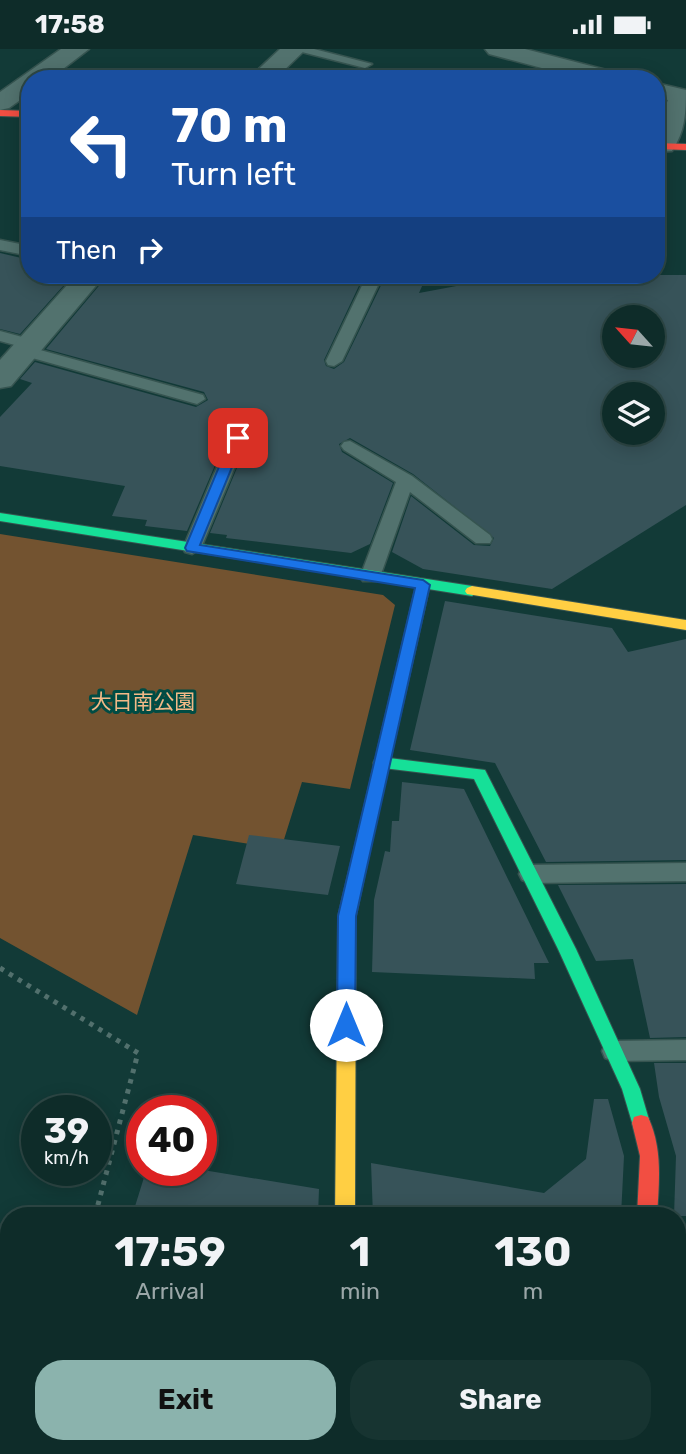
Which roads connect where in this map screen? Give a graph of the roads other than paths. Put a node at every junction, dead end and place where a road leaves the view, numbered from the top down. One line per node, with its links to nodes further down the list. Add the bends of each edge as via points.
1 (77, 49): 5 (street)
2 (295, 49): 4 (lane); 6 (street)
3 (498, 56): 7 (street)
4 (365, 64)
5 (47, 70)
6 (270, 70)
7 (568, 70)
8 (21, 88): 10 (street)
9 (665, 92): 13 (street, via 682,96)
10 (0, 103)
11 (0, 113): 12 (street)
12 (21, 114)
13 (668, 146)
14 (0, 244): 15 (lane)
15 (21, 249)
16 (81, 284): 18 (street)
17 (371, 284): 19 (lane)
18 (18, 344): 20 (street); 21 (lane)
19 (334, 361)
20 (0, 379)
21 (197, 399)
22 (238, 438): 27 (lane)
23 (350, 446): 24 (lane)
24 (407, 480): 26 (lane); 28 (lane)
25 (0, 517): 27 (street)
26 (482, 539)
27 (192, 548): 28 (street)
28 (370, 577): 29 (street)
29 (423, 585): 30 (street); 31 (street)
30 (686, 625)
31 (381, 763): 33 (street, via 479,774); 36 (street, via 347,916)
32 (686, 872): 33 (lane)
33 (530, 874): 35 (street)
34 (686, 1050): 35 (lane)
35 (614, 1051): 37 (street, via 631,1089 650,1156)
36 (345, 1207)
37 (647, 1207)

